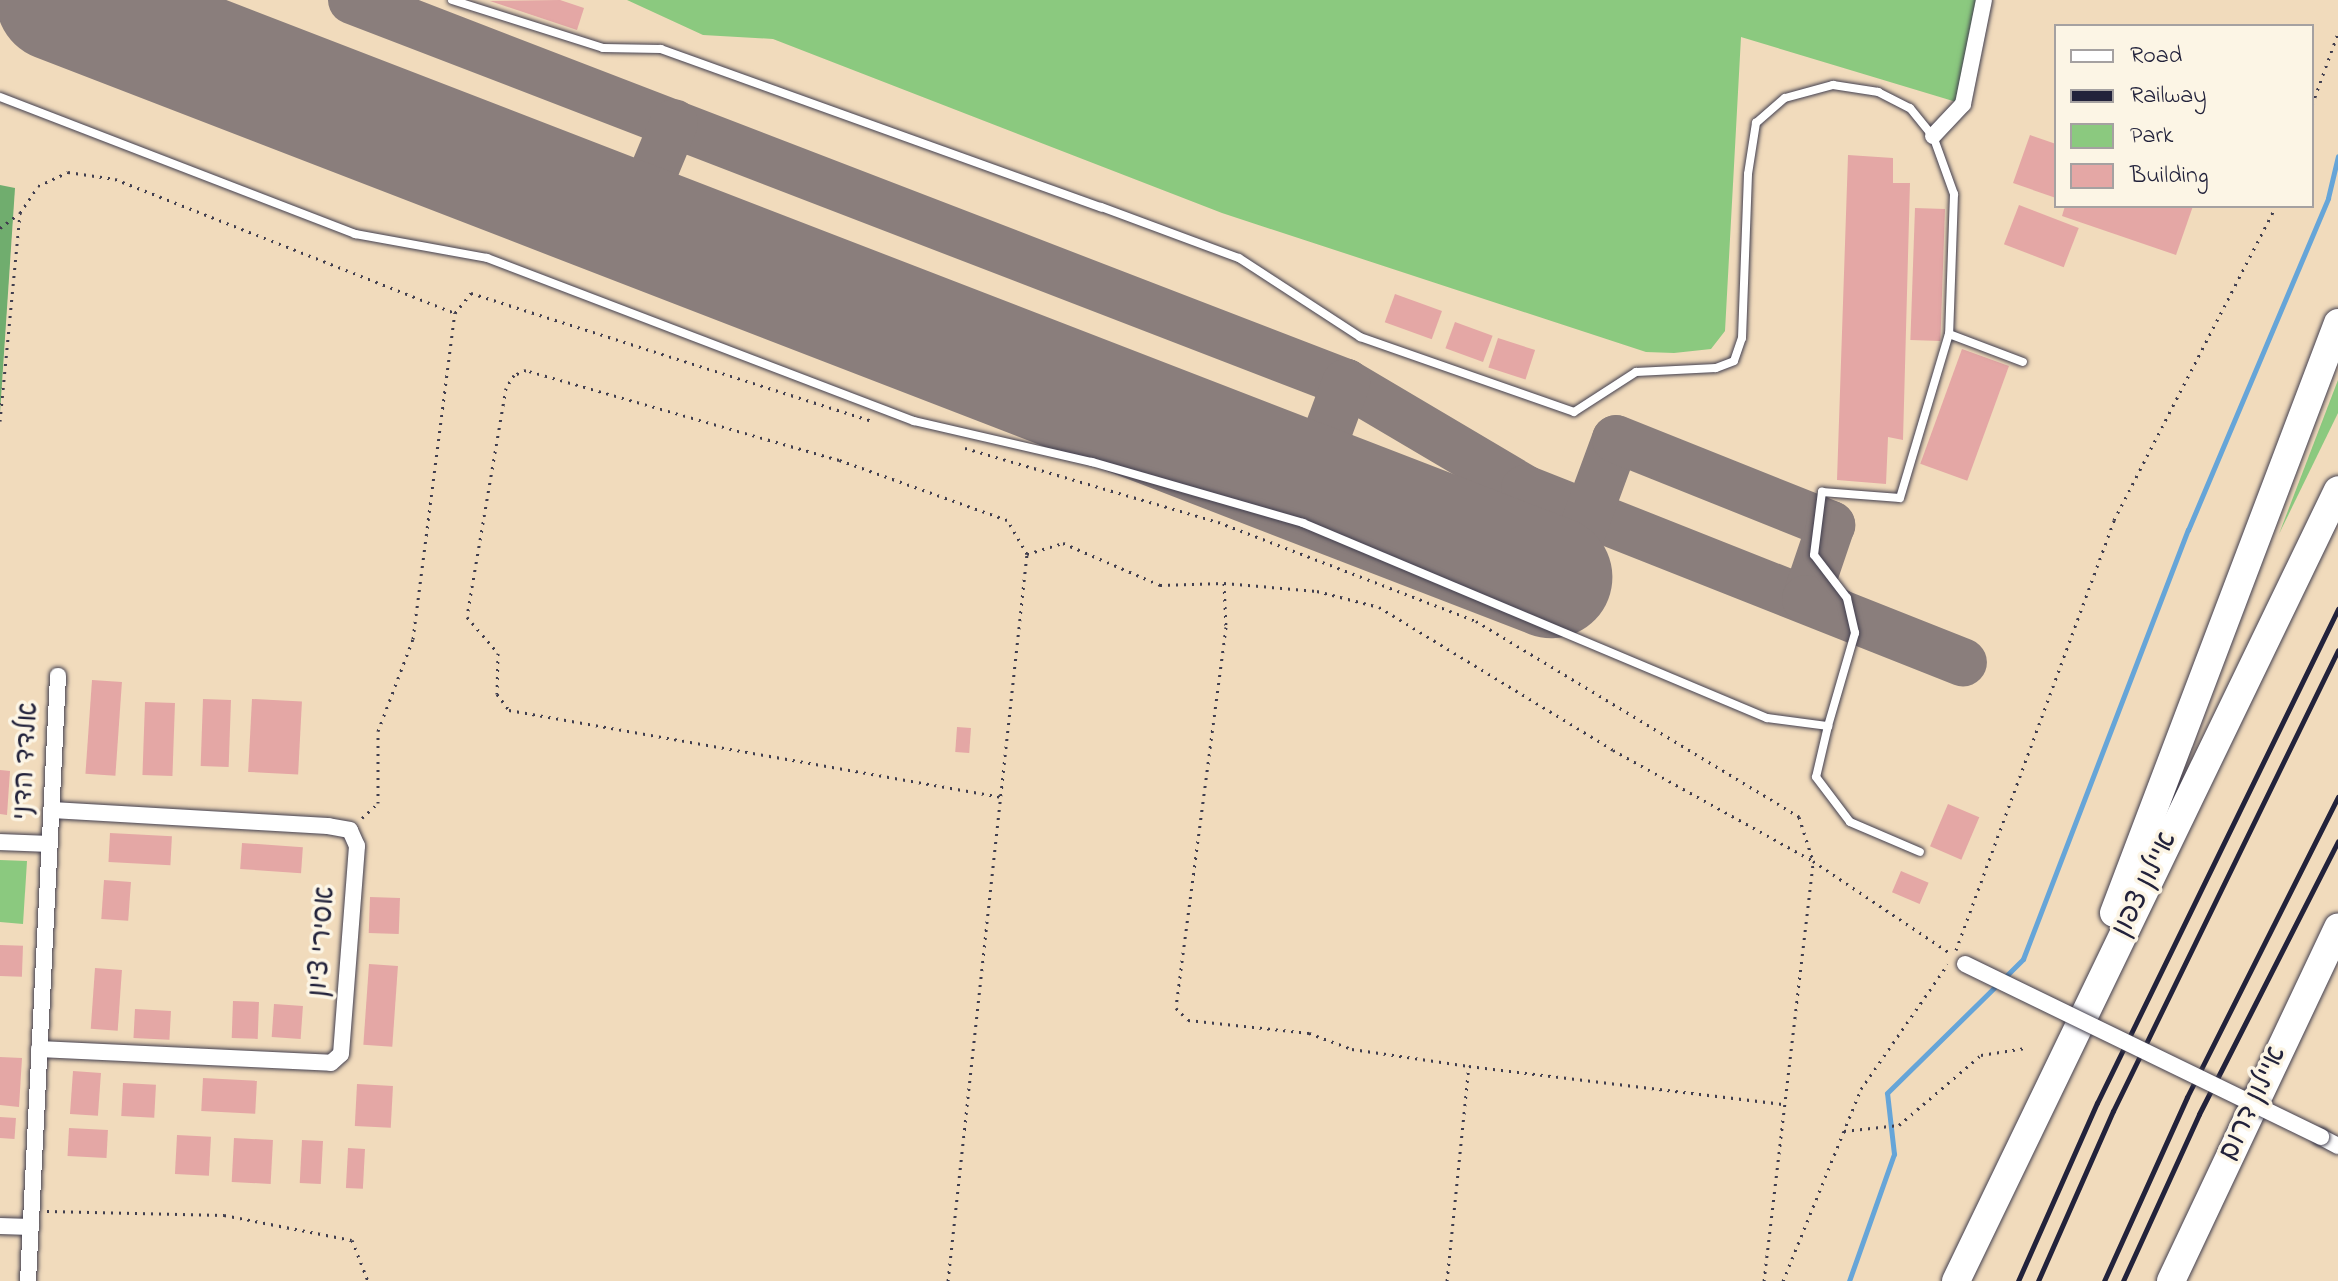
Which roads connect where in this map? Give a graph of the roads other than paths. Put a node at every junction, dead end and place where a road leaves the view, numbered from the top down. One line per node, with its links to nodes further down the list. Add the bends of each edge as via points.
1 (452, 0): 4 (lane, via 603,48 661,49 1101,207 1239,258 1360,337 1574,412 1636,372 1716,368 1734,361 1742,338 1748,174 1756,123 1785,98 1833,85 1878,92 1910,108)
2 (1984, 0): 4 (street, via 1963,104)
3 (0, 97): 10 (lane, via 355,234 487,258 914,421 1092,462 1303,523 1767,718)
4 (1933, 136): 6 (lane, via 1954,194)
5 (2338, 323): 18 (highway)
6 (1949, 334): 7 (lane); 10 (lane, via 1900,498 1822,492 1814,555 1847,598 1855,633)
7 (2023, 362)
8 (2338, 490): 18 (highway, איילון צפון)
9 (58, 676): 11 (street, אלדד הדני)
10 (1828, 726): 14 (lane, via 1816,777 1850,822)
11 (51, 810): 13 (street, אלדד הדני); 17 (street, אסירי ציון, via 350,830 357,846 341,1054 331,1063)
12 (0, 842): 13 (street)
13 (49, 844): 17 (street, אלדד הדני)
14 (1920, 852)
15 (2338, 927): 24 (highway, איילון דרום)
16 (1959, 960): 19 (street, bridge)
17 (39, 1049): 20 (street, אלדד הדני)
18 (2044, 1093): 23 (highway, איילון צפון)
19 (2338, 1146)
20 (31, 1219): 21 (street); 22 (street, אלדד הדני)
21 (0, 1226)
22 (28, 1281)
23 (1956, 1281)
24 (2171, 1281)

